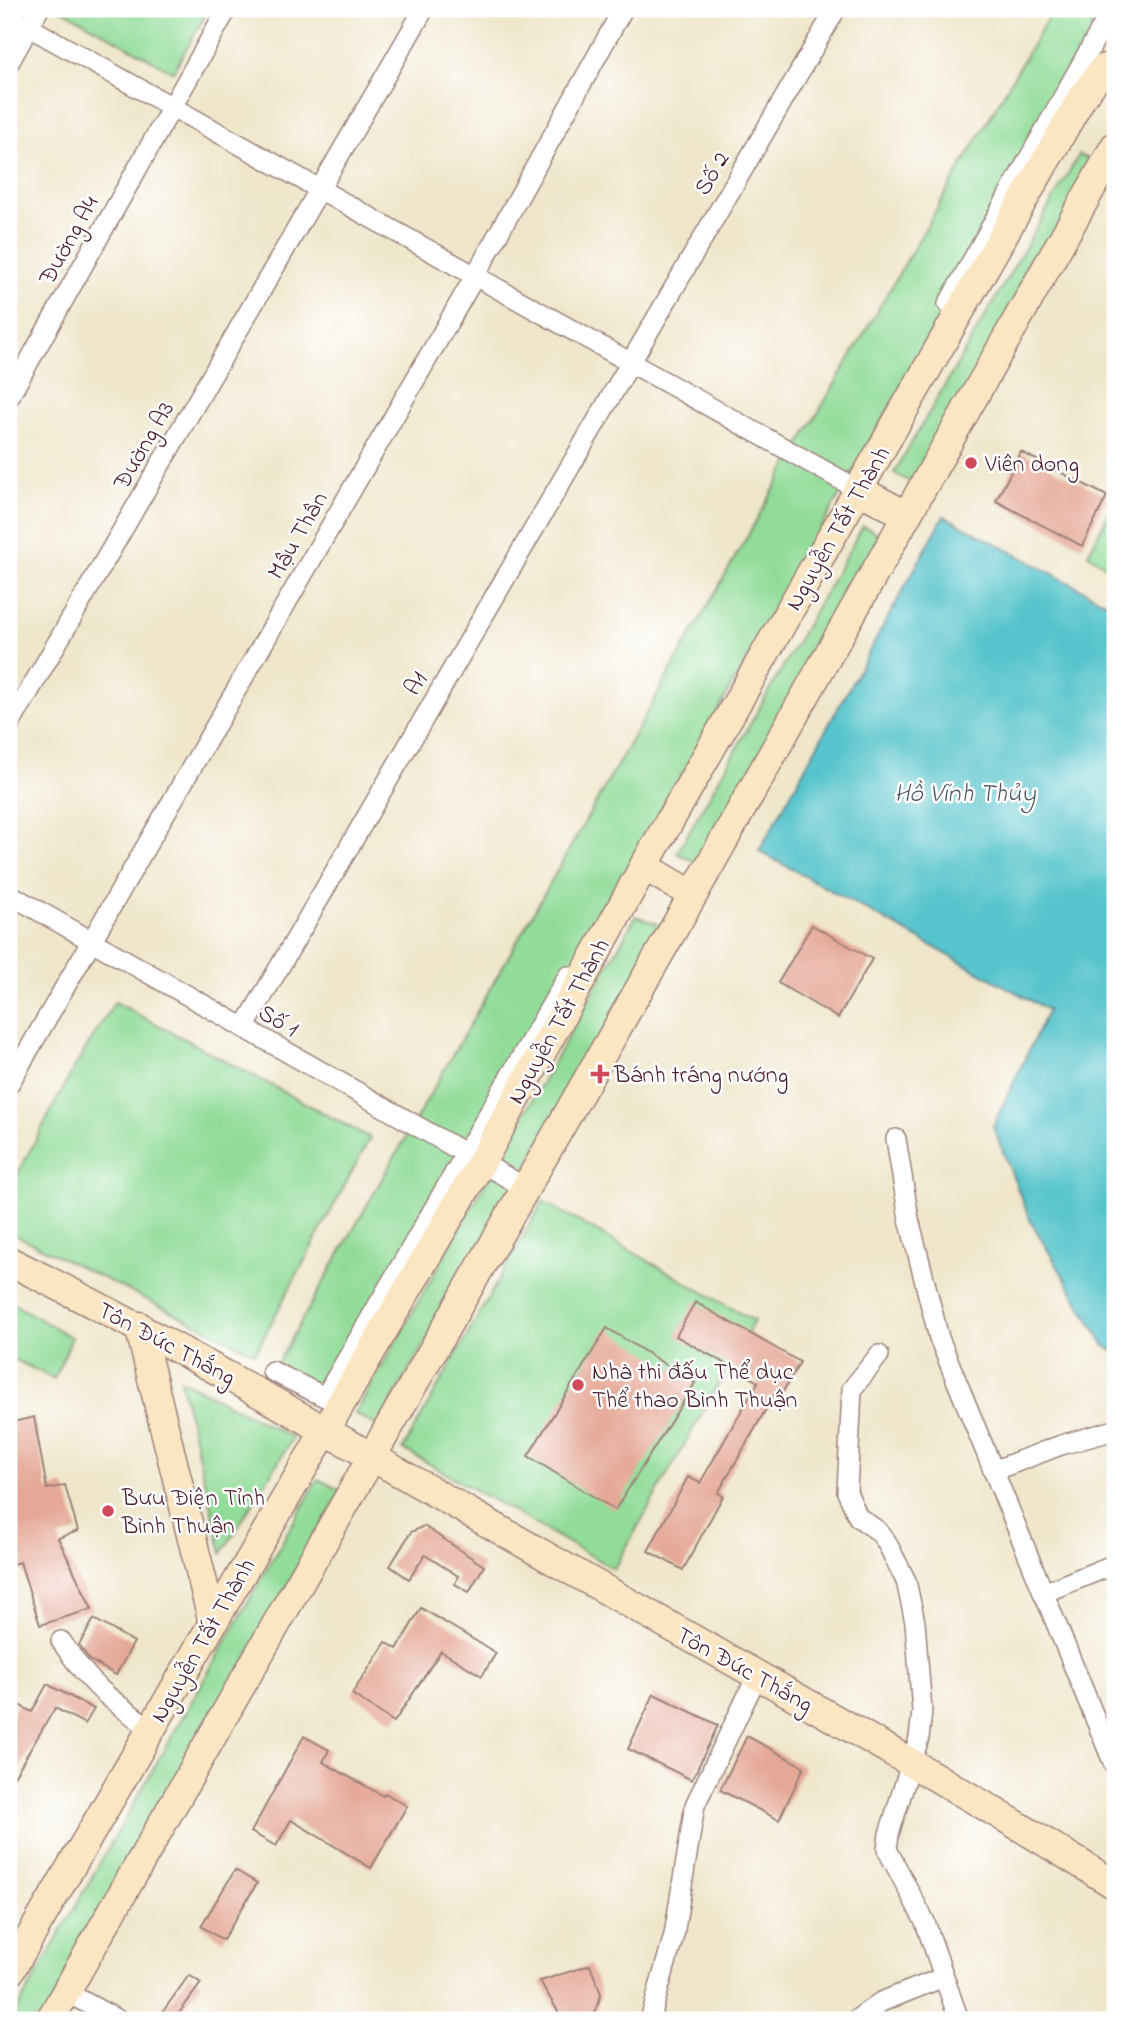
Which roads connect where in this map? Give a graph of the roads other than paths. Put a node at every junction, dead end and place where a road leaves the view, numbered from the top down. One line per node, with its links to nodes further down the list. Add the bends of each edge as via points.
1 (40, 9): 8 (street)
2 (227, 9): 11 (street, Đường A4)
3 (424, 9): 13 (street, Đường A3)
4 (623, 9): 14 (street, Mậu Thân)
5 (836, 9): 15 (street, Số 2)
6 (1112, 9): 17 (street)
7 (9, 16): 8 (street)
8 (29, 27): 9 (street); 11 (street)
9 (9, 63)
10 (1111, 67): 17 (street, Nguyễn Tất Thành, via 1082,97)
11 (170, 106): 13 (street); 16 (street, Đường A4)
12 (1115, 146): 18 (street)
13 (320, 189): 14 (street); 19 (street, Đường A3)
14 (475, 276): 15 (street); 23 (street, Mậu Thân)
15 (629, 362): 17 (street); 24 (street, A1)
16 (9, 397)
17 (853, 486): 18 (street); 20 (street, Nguyễn Tất Thành); 27 (street)
18 (906, 515): 22 (street)
19 (9, 726)
20 (644, 866): 22 (street); 27 (street, Nguyễn Tất Thành)
21 (9, 894): 23 (street, Số 1)
22 (693, 895): 28 (street)
23 (92, 941): 24 (street, Số 1); 25 (street, Mậu Thân)
24 (244, 1028): 27 (street, Số 1)
25 (9, 1084)
26 (897, 1139): 36 (street, via 909,1219 939,1338)
27 (474, 1158): 28 (street, Số 1); 32 (street, via 325,1397); 33 (street, Nguyễn Tất Thành)
28 (526, 1188): 35 (street)
29 (9, 1261): 30 (street, Tôn Đức Thắng)
30 (139, 1326): 33 (street, Tôn Đức Thắng); 39 (street)
31 (879, 1355): 43 (street, via 852,1389 847,1492 858,1517 886,1541 910,1594 922,1711)
32 (272, 1371)
33 (324, 1428): 35 (street, Tôn Đức Thắng); 39 (street, Nguyễn Tất Thành)
34 (1115, 1430): 36 (street)
35 (373, 1457): 41 (street, Tôn Đức Thắng); 48 (street)
36 (993, 1471): 38 (street)
37 (1115, 1564): 38 (street)
38 (1043, 1593): 44 (street)
39 (212, 1619): 42 (street, Nguyễn Tất Thành)
40 (61, 1641): 42 (street, via 102,1694)
41 (757, 1676): 43 (street, Tôn Đức Thắng); 51 (street, via 695,1805 674,1935)
42 (151, 1729): 46 (street, Nguyễn Tất Thành)
43 (911, 1762): 45 (street, Tôn Đức Thắng); 47 (street, via 887,1849 925,1922)
44 (1115, 1767)
45 (1115, 1885)
46 (9, 1973)
47 (944, 1977): 52 (street, via 881,2002); 53 (street)
48 (66, 1992): 49 (street); 50 (street)
49 (50, 2020)
50 (118, 2020)
51 (650, 2020)
52 (856, 2020)
53 (959, 2020)

